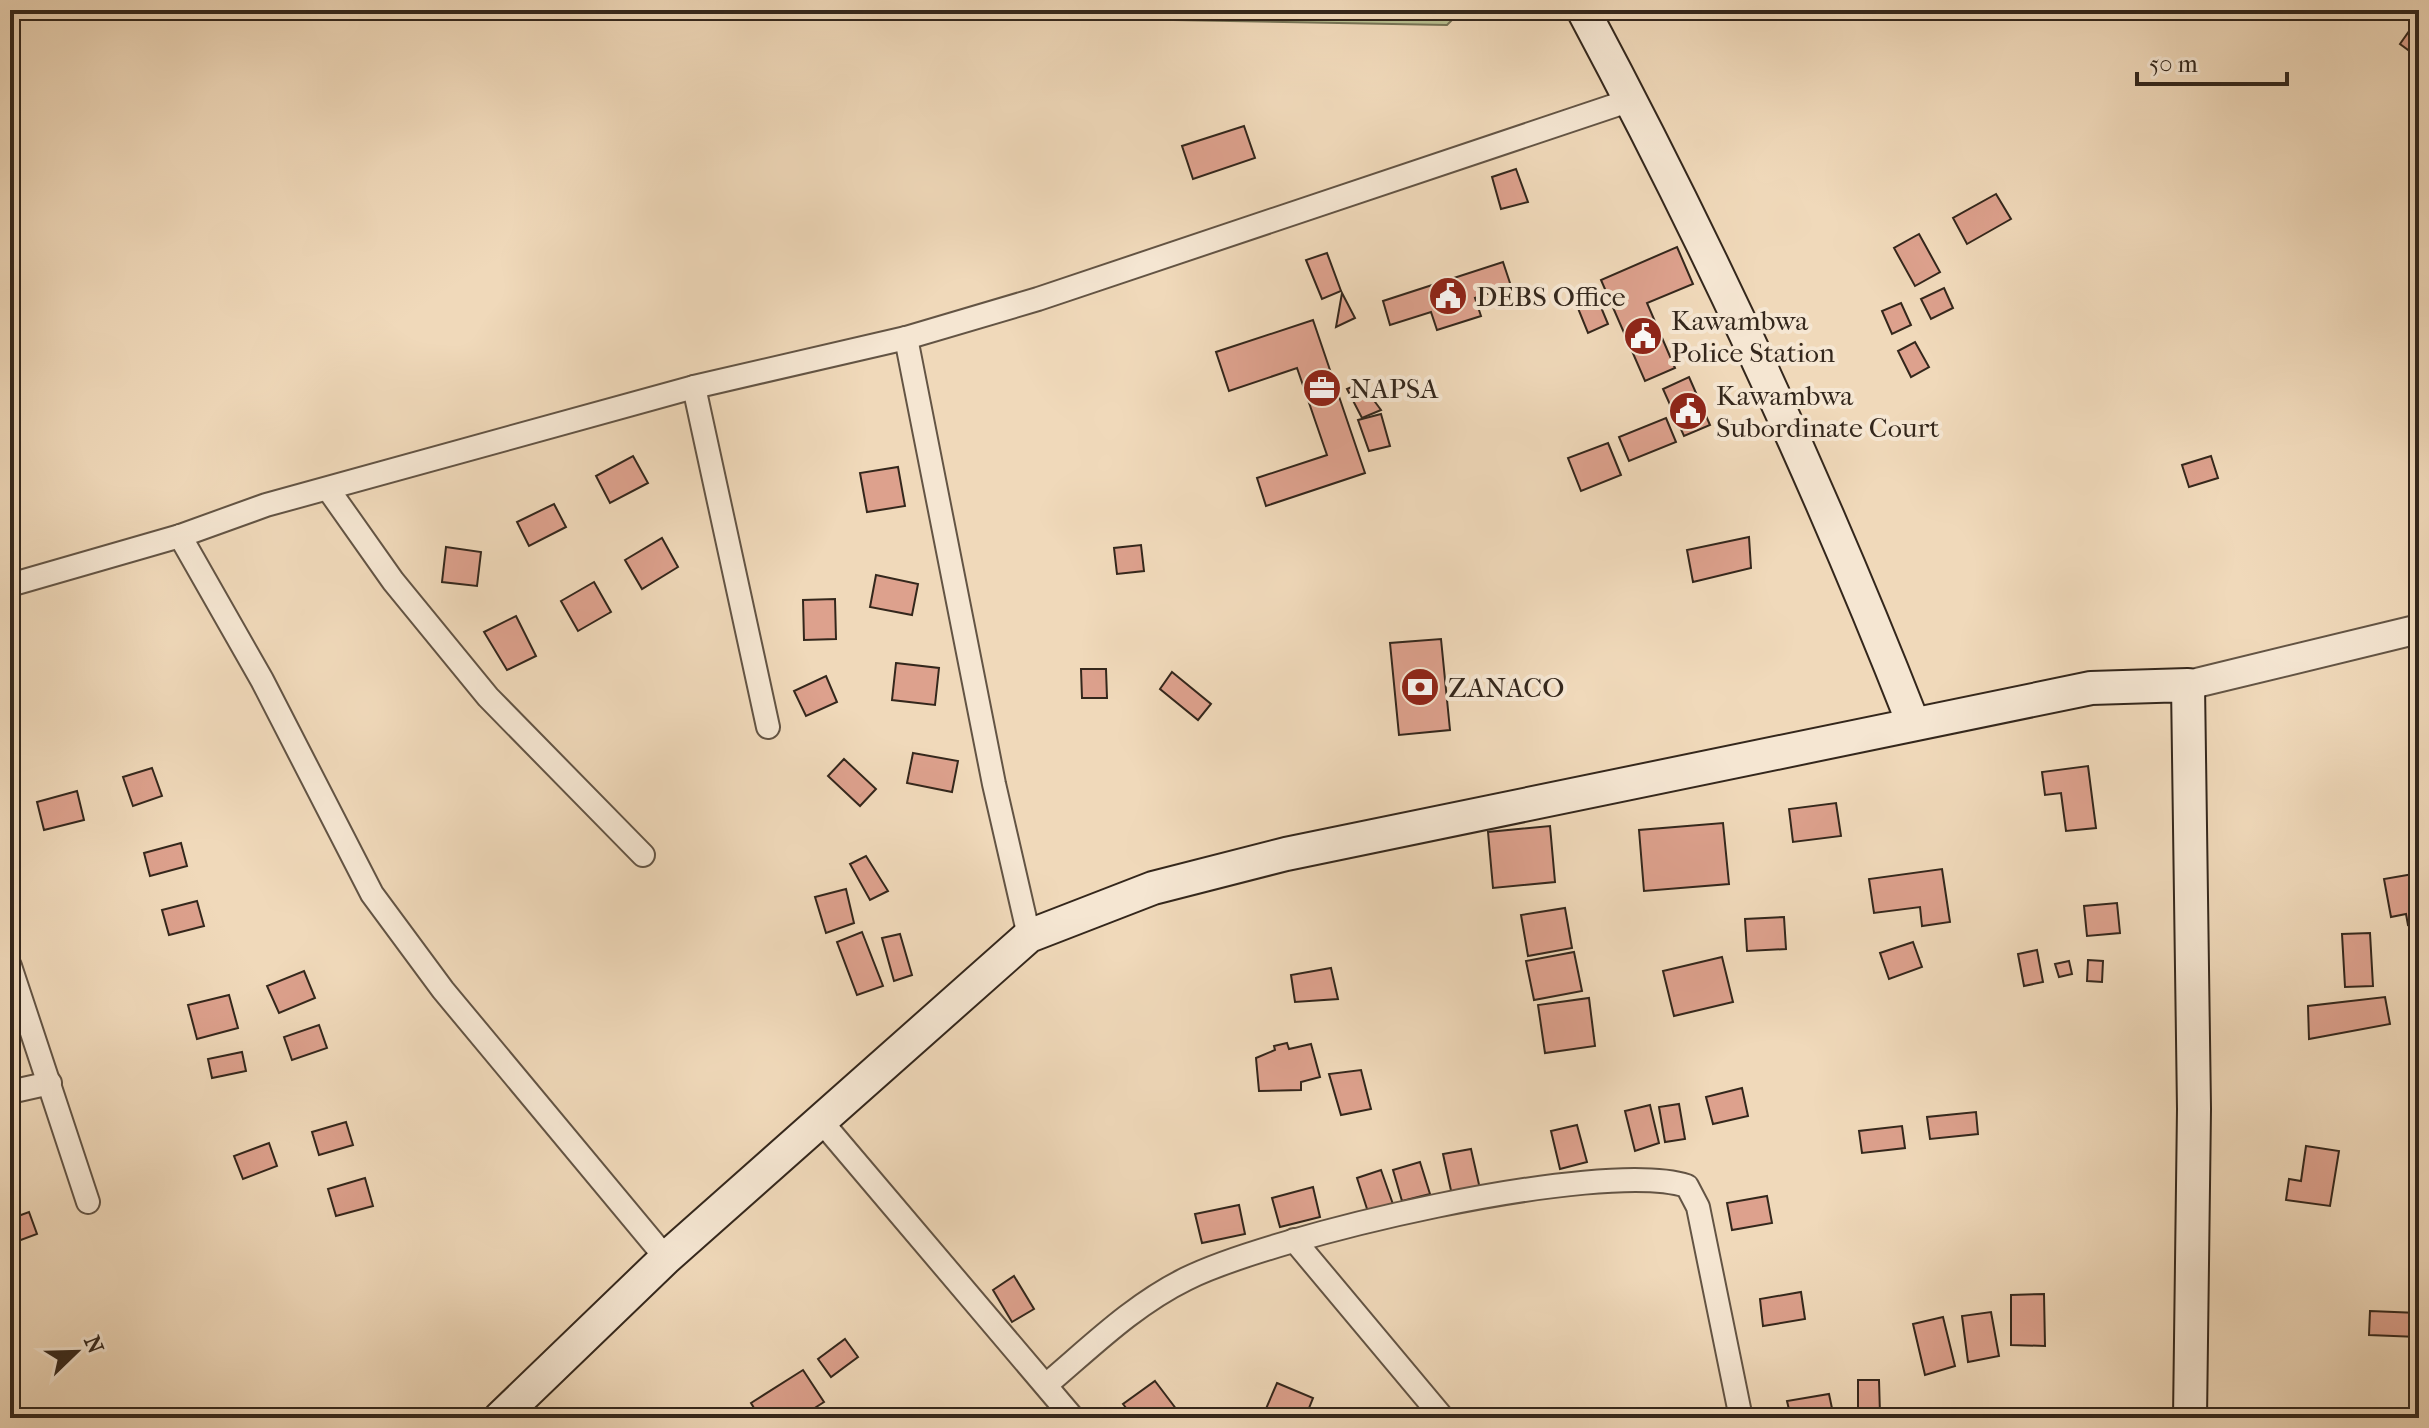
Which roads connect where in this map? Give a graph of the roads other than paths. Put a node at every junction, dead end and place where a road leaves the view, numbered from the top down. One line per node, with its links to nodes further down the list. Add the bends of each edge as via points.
1 (1583, 10): 2 (main road)
2 (1631, 100): 3 (street, via 1038,299); 10 (main road, via 1768,376 1848,556)
3 (906, 338): 4 (street); 13 (street)
4 (694, 387): 5 (street); 11 (street)
5 (328, 489): 6 (street); 12 (street, via 393,581 488,697)
6 (180, 536): 7 (street); 20 (street, via 262,680 372,894 443,990)
7 (10, 585)
8 (2419, 629): 9 (street)
9 (2188, 685): 10 (main road, via 2091,688); 26 (main road, via 2194,1109)
10 (1913, 723): 13 (main road, via 1286,854 1153,888)
11 (768, 727)
12 (643, 855)
13 (1029, 936): 17 (main road)
14 (10, 966): 15 (street)
15 (50, 1083): 16 (street); 18 (street)
16 (10, 1092)
17 (821, 1121): 20 (main road); 21 (street)
18 (88, 1202)
19 (1294, 1240): 21 (street, via 1187,1278 1141,1305); 24 (street); 25 (street, via 1480,1198 1571,1185 1666,1179 1687,1186 1698,1207)
20 (666, 1258): 22 (main road)
21 (1046, 1385): 23 (street)
22 (500, 1418)
23 (1073, 1418)
24 (1443, 1418)
25 (1741, 1418)
26 (2190, 1418)

